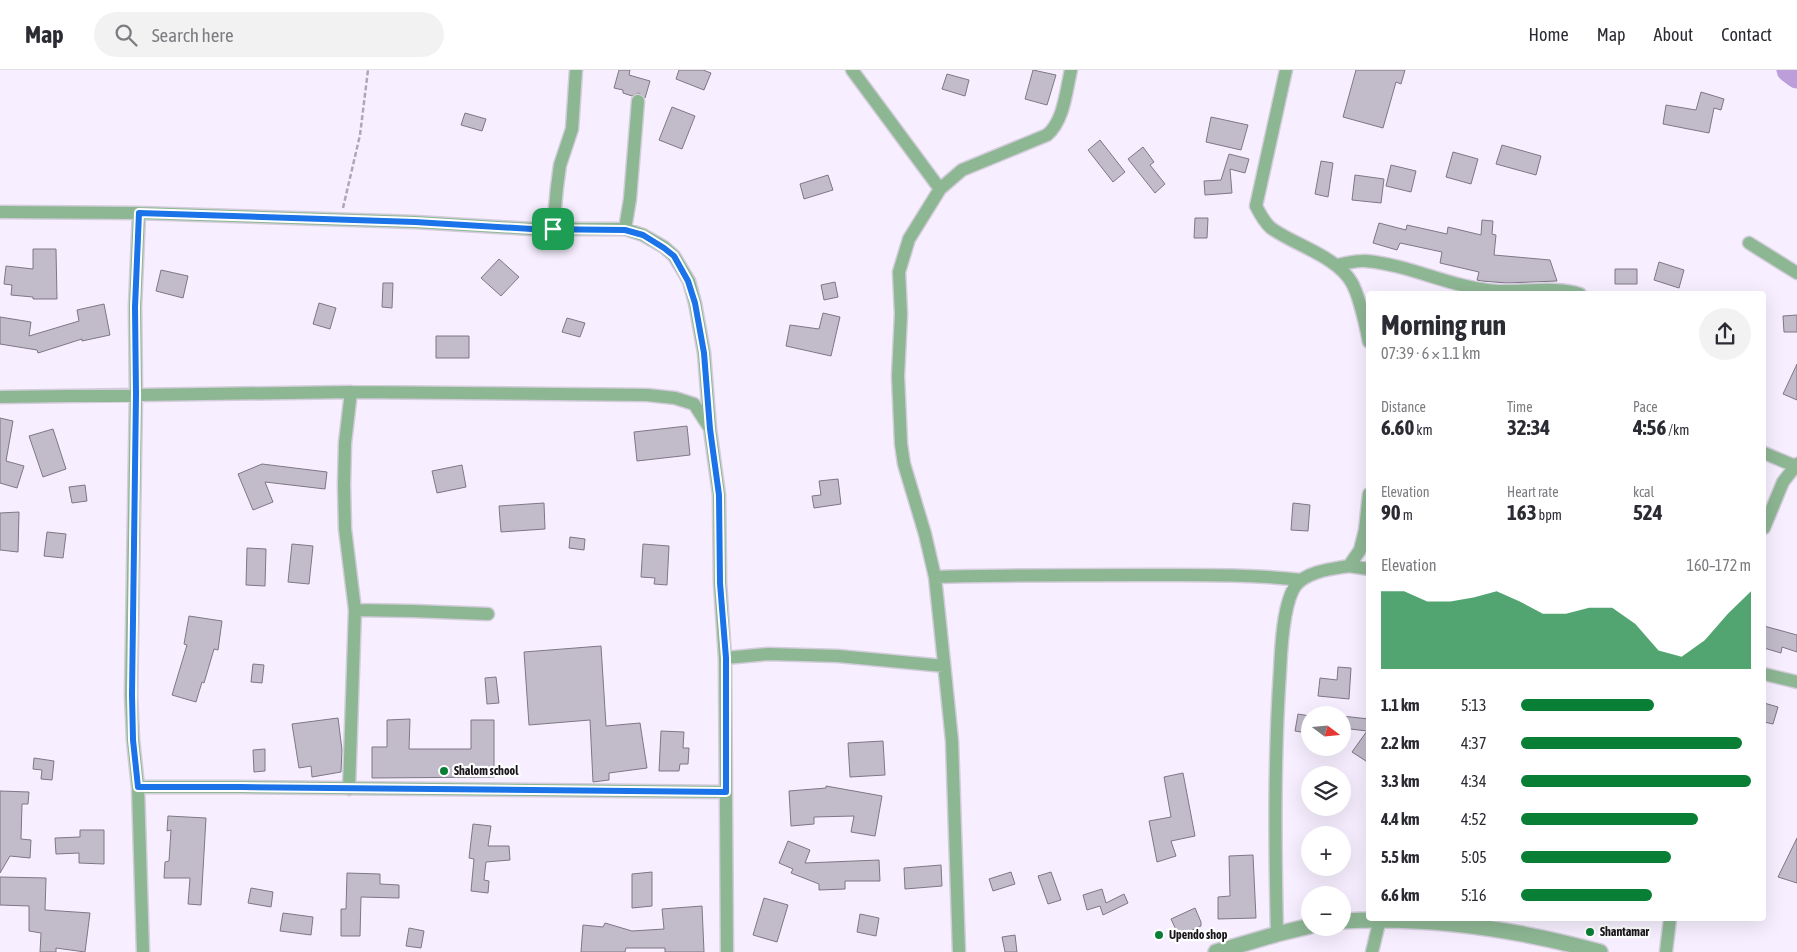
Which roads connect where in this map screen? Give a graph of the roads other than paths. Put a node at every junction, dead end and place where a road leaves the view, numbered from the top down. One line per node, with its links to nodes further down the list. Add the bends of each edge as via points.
1 (576, 70): 9 (street, via 572,130 560,165)
2 (852, 70): 6 (street)
3 (1071, 70): 6 (street, via 1054,129 1047,135 962,170)
4 (1286, 70): 12 (street, via 1256,206 1271,228)
5 (638, 101): 10 (street)
6 (940, 189): 28 (street, via 909,239 900,272 898,376 904,464)
7 (0, 212): 8 (street)
8 (139, 213): 9 (street); 19 (street)
9 (553, 229): 10 (street)
10 (625, 230): 21 (street, via 643,235 674,256 688,281 704,353)
11 (1749, 243): 13 (street)
12 (1336, 265): 14 (street, via 1364,261 1420,272 1479,289); 17 (street, via 1352,283)
13 (1797, 273)
14 (1502, 291)
15 (1532, 291): 16 (street)
16 (1558, 291)
17 (1366, 329)
18 (351, 392): 19 (street); 21 (street, via 647,395 694,404); 30 (street, via 344,484)
19 (136, 394): 20 (street); 36 (street, via 132,695)
20 (0, 397)
21 (710, 429): 32 (street, via 719,495 720,583)
22 (1766, 454): 23 (street)
23 (1796, 465): 25 (street, via 1784,482)
24 (1366, 521): 26 (street, via 1360,550)
25 (1766, 523)
26 (1349, 566): 27 (street); 29 (street)
27 (1366, 569)
28 (935, 577): 29 (street, via 1023,574 1263,576); 33 (street)
29 (1301, 580): 45 (street, via 1293,591 1285,617 1279,681 1275,741)
30 (355, 610): 31 (street); 37 (street)
31 (488, 614)
32 (726, 658): 33 (street, via 768,654 828,656); 38 (street)
33 (944, 666): 48 (street, via 952,741)
34 (1766, 674): 35 (street)
35 (1797, 682)
36 (138, 787): 37 (street); 46 (street)
37 (349, 789): 38 (street)
38 (726, 792): 47 (street)
39 (1366, 920): 40 (street)
40 (1351, 921)
41 (1380, 921): 50 (street)
42 (1406, 921): 51 (street, via 1495,928)
43 (1670, 921): 52 (street)
44 (1301, 928): 45 (street)
45 (1277, 934): 49 (street)
46 (143, 952)
47 (727, 952)
48 (958, 952)
49 (1216, 952)
50 (1372, 952)
51 (1600, 952)
52 (1666, 952)

